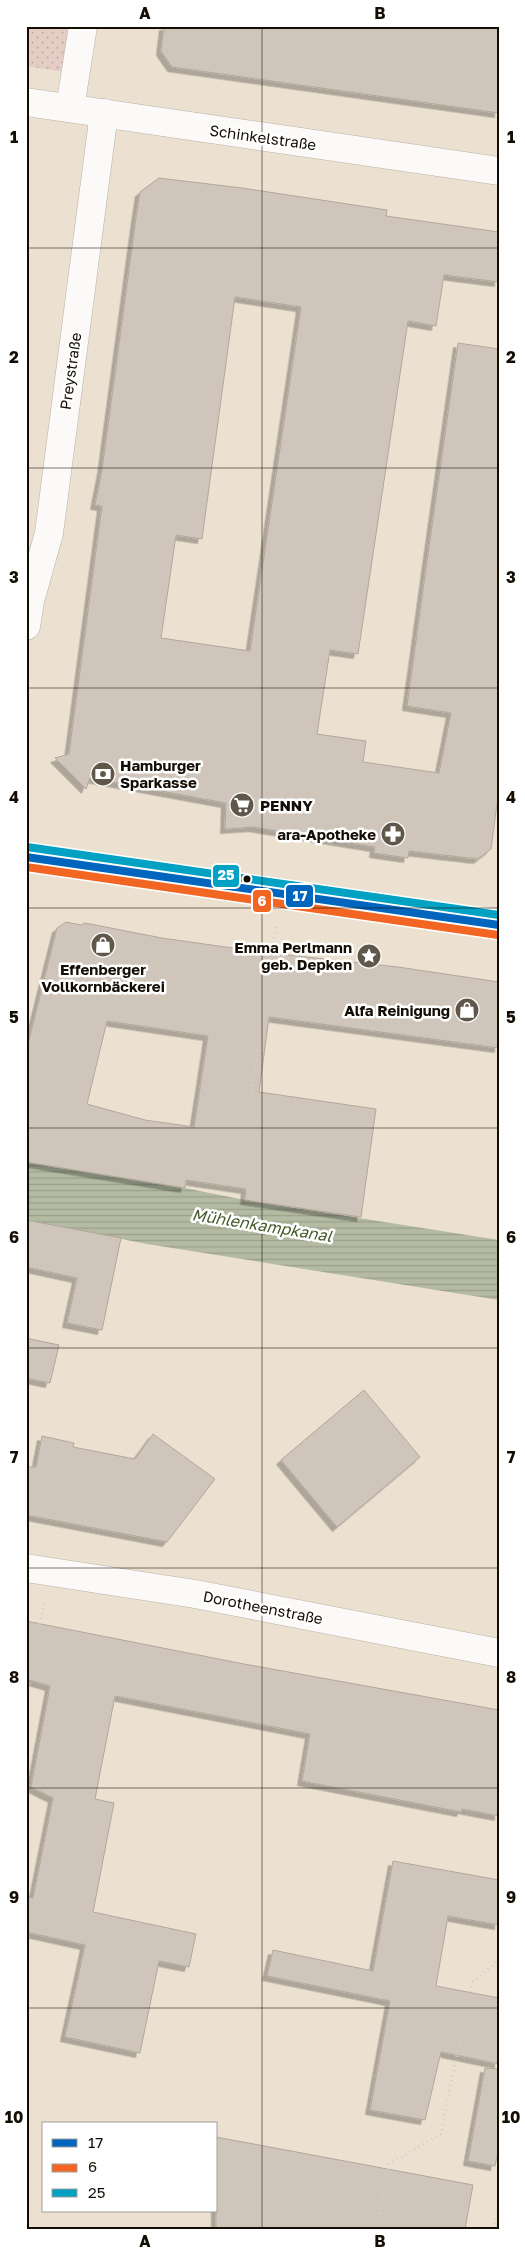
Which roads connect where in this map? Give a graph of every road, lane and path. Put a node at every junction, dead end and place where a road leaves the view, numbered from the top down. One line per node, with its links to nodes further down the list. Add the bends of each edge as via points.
1 (83, 26): 3 (street)
2 (26, 102): 3 (street, Schinkelstraße)
3 (70, 108): 4 (street, Schinkelstraße)
4 (104, 113): 5 (street, Schinkelstraße); 6 (street, Preystraße, via 48,533)
5 (499, 171)
6 (26, 626)
7 (26, 858): 8 (street)
8 (499, 925)
9 (259, 1042): 10 (path)
10 (252, 1091)
11 (26, 1568): 12 (street, Dorotheenstraße, via 195,1594)
12 (499, 1654)
13 (30, 1680): 14 (path)
14 (26, 1709)
15 (499, 1960): 16 (path, via 473,1982)
16 (470, 1992)
17 (461, 2035): 19 (path, via 441,2134 389,2164)
18 (499, 2205): 20 (path)
19 (379, 2214)
20 (494, 2229)

